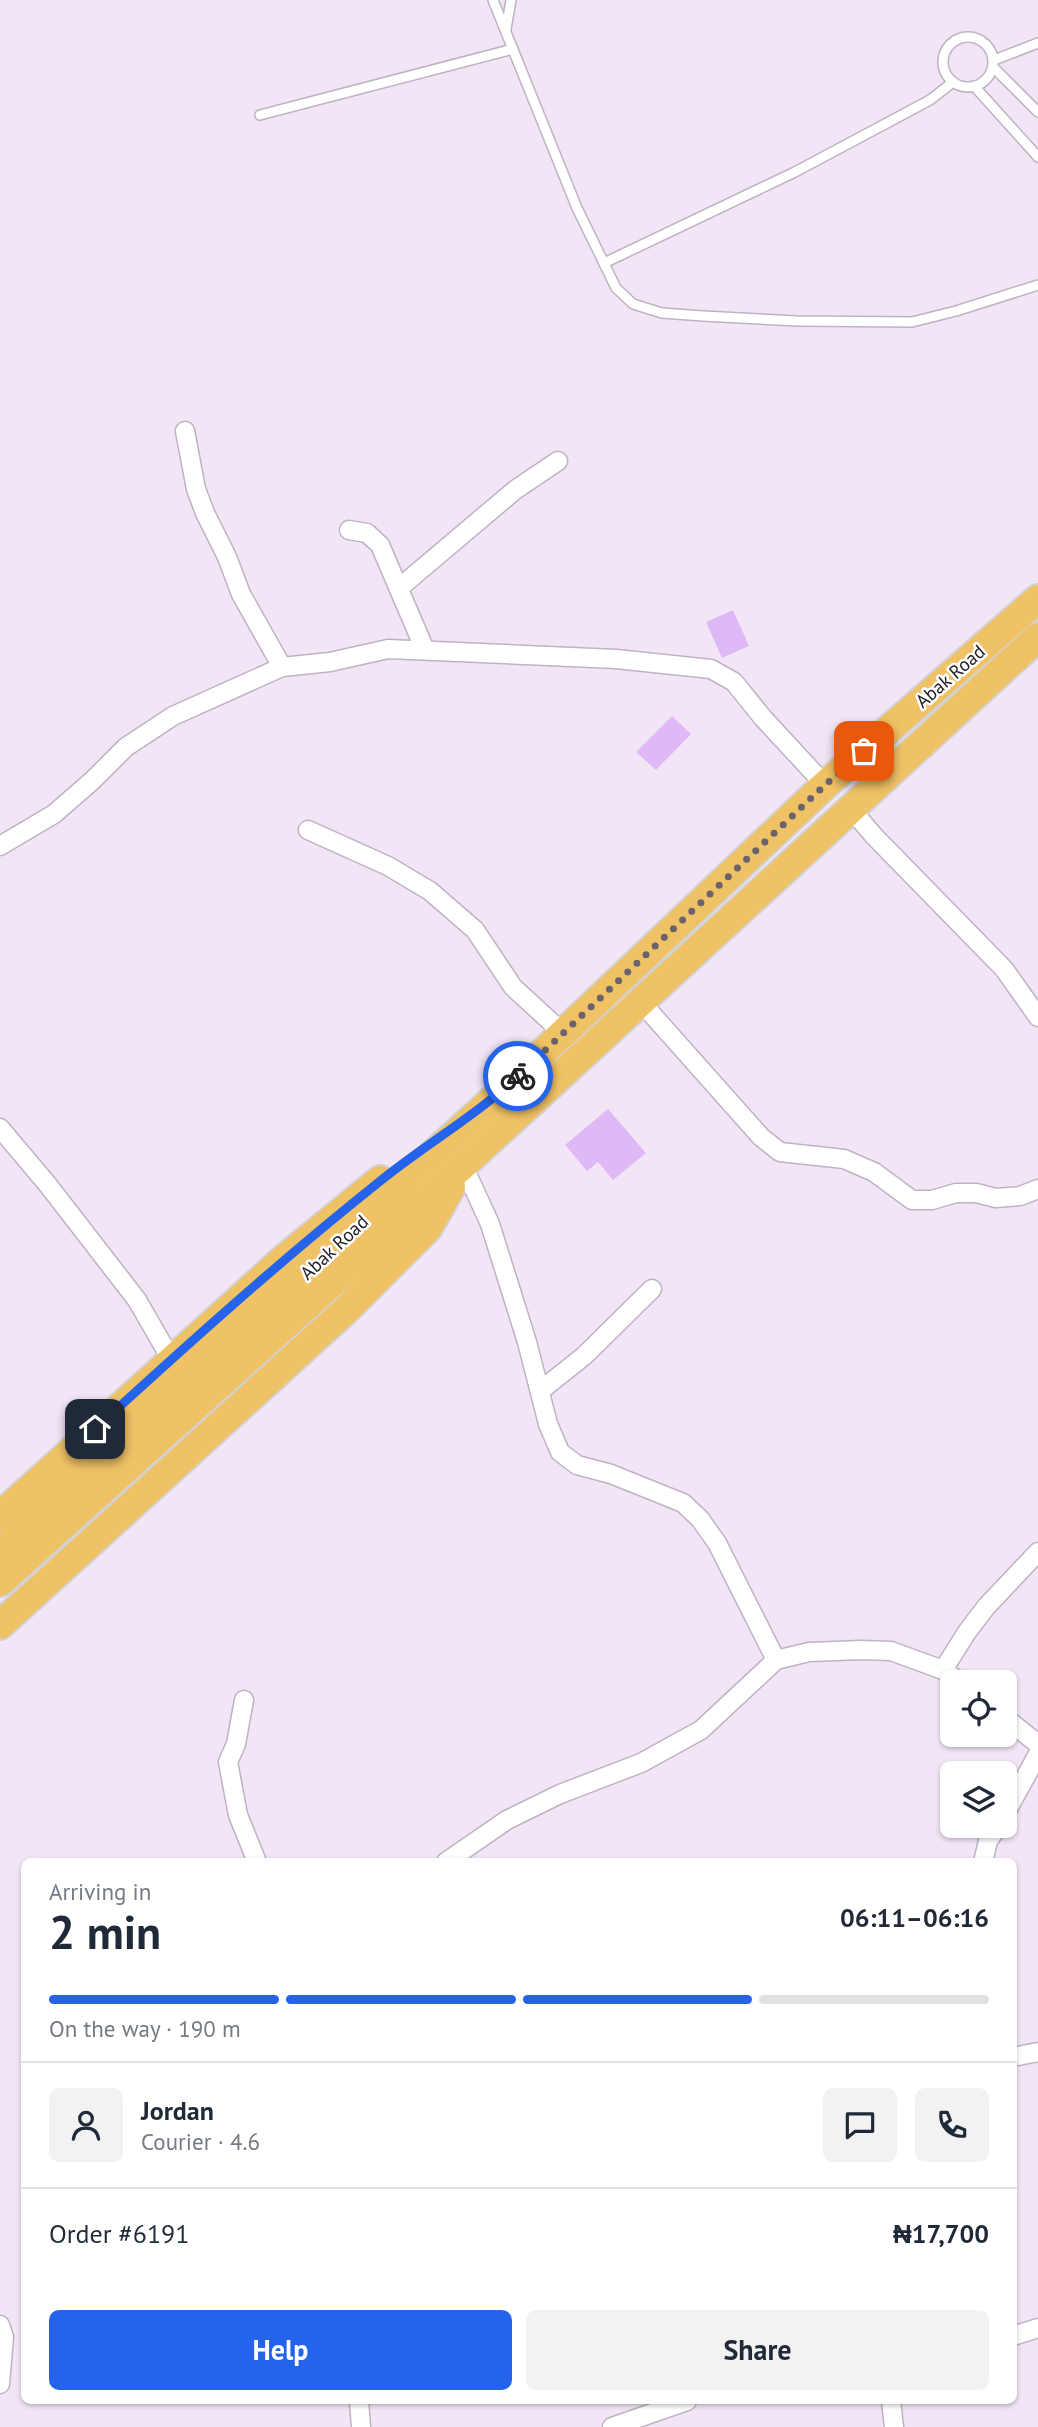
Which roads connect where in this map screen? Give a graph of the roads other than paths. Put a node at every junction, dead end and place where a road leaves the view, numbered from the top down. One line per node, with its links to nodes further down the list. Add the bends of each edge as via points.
1 (493, 0): 3 (lane)
2 (510, 0): 3 (lane)
3 (505, 31): 5 (lane)
4 (1038, 43): 6 (lane)
5 (513, 48): 10 (lane); 12 (lane)
6 (993, 63): 7 (lane, via 983,41 962,38 945,52 943,62); 8 (lane, via 986,79); 9 (lane)
7 (953, 82): 8 (lane); 12 (lane, via 930,100 795,172)
8 (974, 86): 11 (lane)
9 (1038, 112)
10 (260, 114)
11 (1038, 156)
12 (604, 263): 13 (lane, via 616,288 633,304 662,313 797,321 912,322)
13 (1038, 285)
14 (185, 431): 21 (street, via 205,513 241,594)
15 (558, 461): 17 (street, via 515,489)
16 (349, 530): 17 (street, via 367,533 380,545)
17 (398, 588): 20 (street)
18 (1038, 599): 22 (highway, Abak Road)
19 (1038, 637): 23 (highway, Abak Road)
20 (425, 650): 21 (street, via 388,649); 22 (street, via 616,659 711,669 734,681)
21 (282, 667): 25 (street, via 173,716 125,747 54,814)
22 (825, 785): 28 (highway, Abak Road)
23 (851, 809): 26 (highway, Abak Road); 27 (street, via 1004,969)
24 (307, 830): 28 (street, via 388,866 430,891 475,930 513,987)
25 (0, 846)
26 (640, 1002): 31 (highway, Abak Road); 32 (street, via 761,1137 780,1152 844,1159 874,1172 912,1200 956,1193 1020,1196)
27 (1038, 1017)
28 (563, 1033): 29 (highway, Abak Road)
29 (499, 1094): 34 (highway, via 382,1179); 37 (highway, Abak Road)
30 (0, 1128): 34 (street, via 137,1300)
31 (463, 1165): 35 (street, via 490,1224); 39 (highway, Abak Road); 40 (highway, via 428,1228 346,1310)
32 (1038, 1189)
33 (652, 1289): 35 (street, via 584,1356)
34 (171, 1359): 36 (highway)
35 (540, 1391): 41 (street, via 560,1452 577,1465 683,1503 699,1519 717,1543)
36 (0, 1516)
37 (0, 1551)
38 (1038, 1552): 42 (street, via 986,1606)
39 (0, 1583)
40 (0, 1625)
41 (776, 1660): 42 (street, via 809,1652 891,1651); 50 (street, via 701,1730 641,1763 508,1820)
42 (943, 1670)
43 (244, 1700): 49 (street, via 228,1762 239,1815)
44 (1017, 1727): 45 (street)
45 (1038, 1744)
46 (1038, 1754): 47 (street)
47 (1017, 1792)
48 (990, 1838): 51 (street)
49 (255, 1858)
50 (452, 1858)
51 (984, 1858)
52 (1038, 2052): 53 (street)
53 (1017, 2056)
54 (0, 2325): 57 (street, via 4,2337)
55 (1038, 2328): 56 (street)
56 (1017, 2335)
57 (0, 2384)
58 (359, 2404): 61 (street)
59 (676, 2404): 62 (street)
60 (891, 2404): 63 (street)
61 (361, 2427)
62 (612, 2427)
63 (894, 2427)

